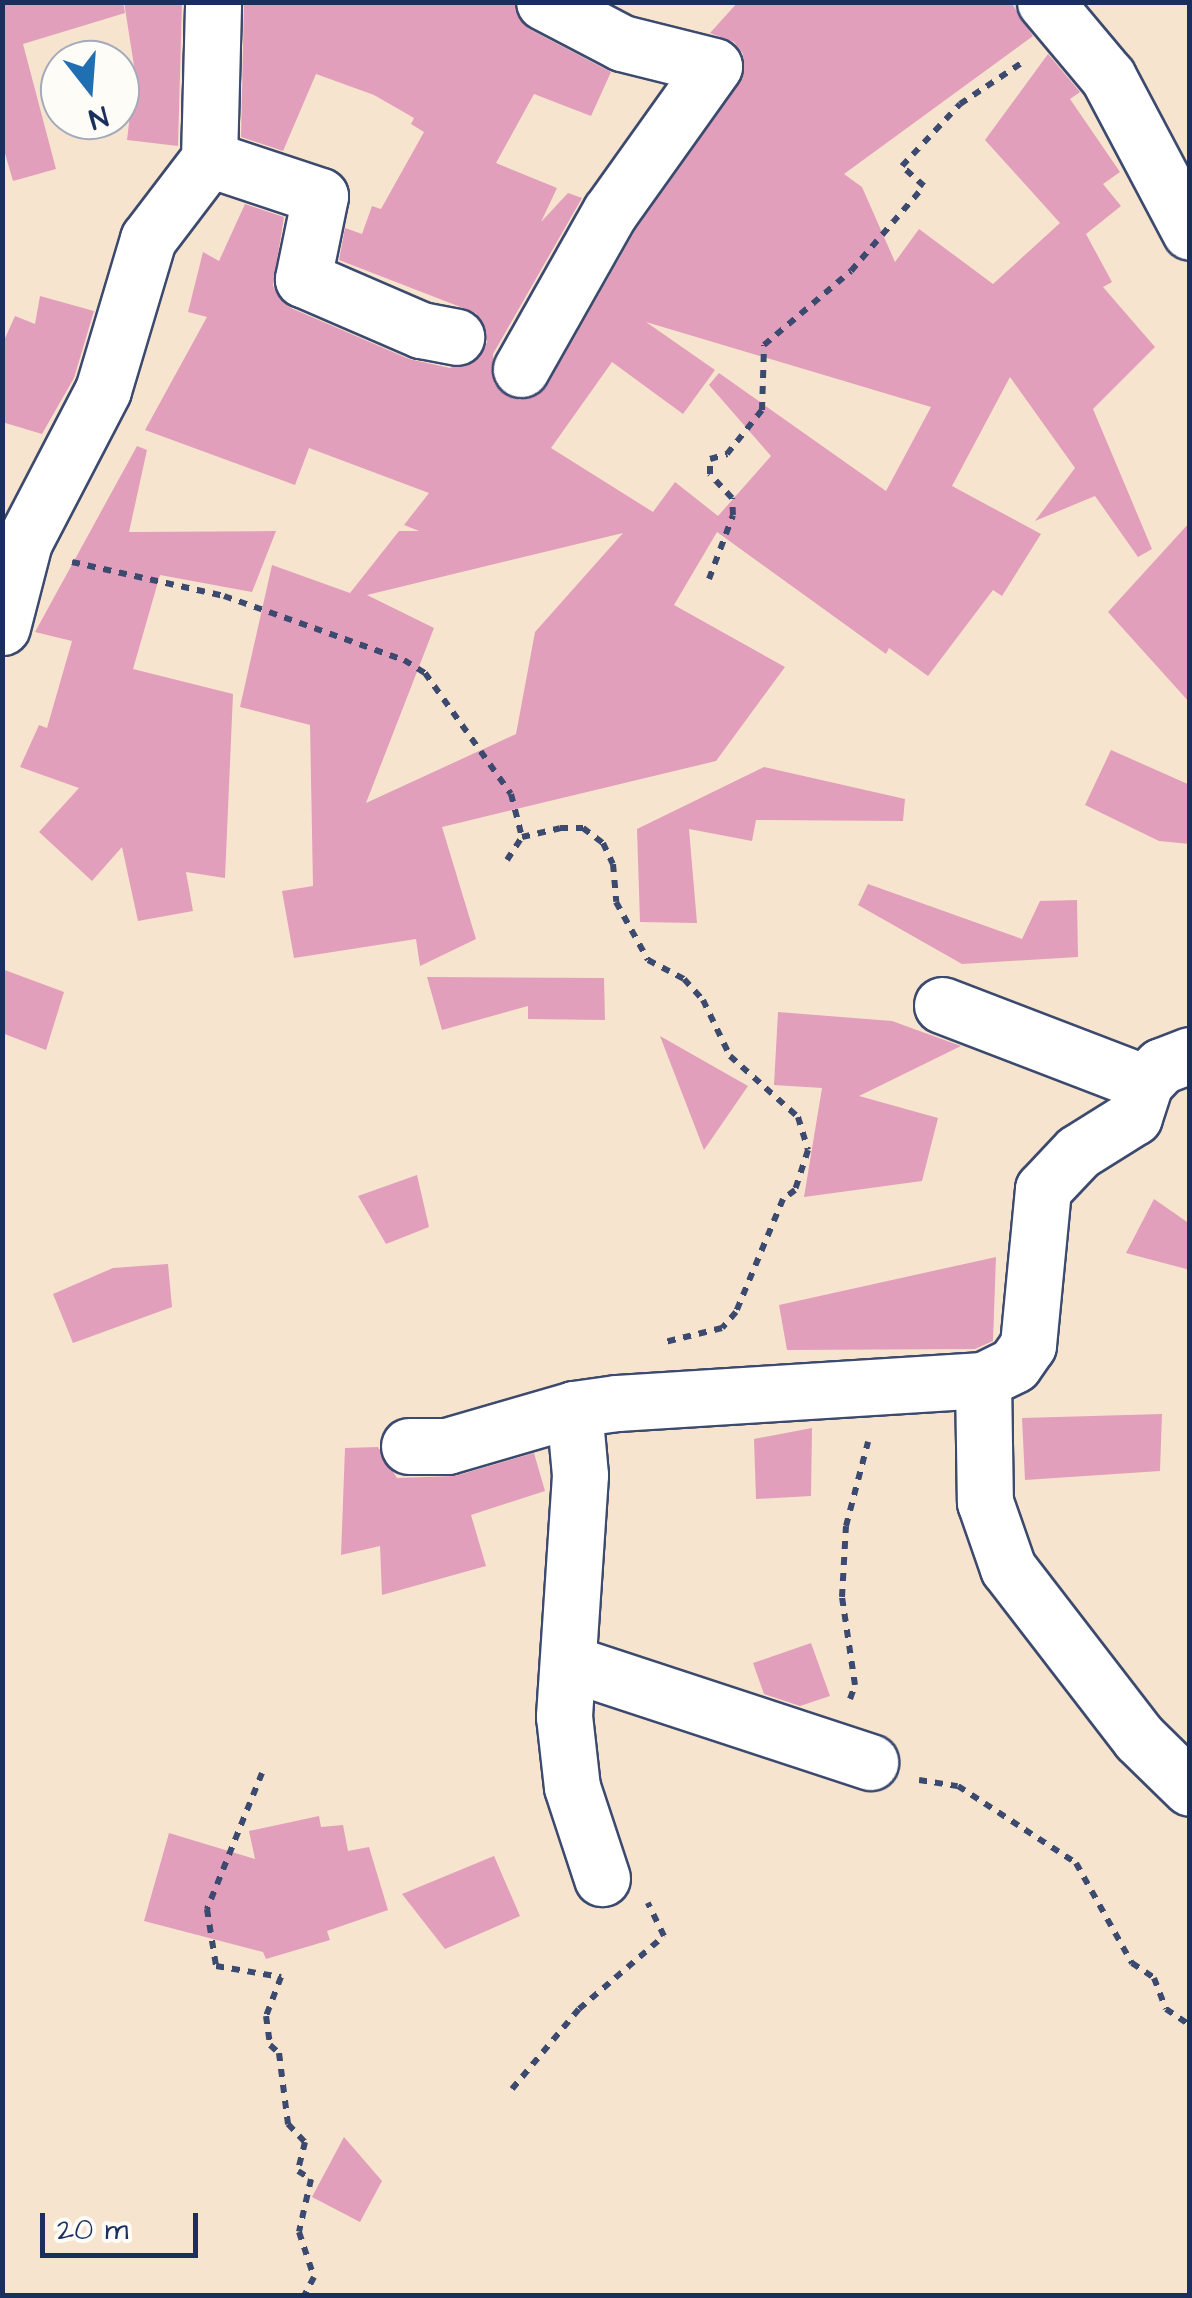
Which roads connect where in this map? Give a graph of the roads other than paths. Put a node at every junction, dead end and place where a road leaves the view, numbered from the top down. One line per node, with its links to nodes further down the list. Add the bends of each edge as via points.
1 (213, 2): 4 (street)
2 (544, 2): 7 (street, via 622,43 714,66 610,212)
3 (1057, 16): 5 (street, via 1108,77)
4 (209, 160): 6 (street, via 320,196 303,279 421,330); 8 (street, via 148,240 103,390 22,548)
5 (1190, 232)
6 (456, 337)
7 (520, 368)
8 (2, 627)
9 (942, 1005): 10 (street)
10 (1167, 1068): 11 (street, via 1134,1117 1078,1152 1042,1189 1028,1345 1014,1365)
11 (983, 1380): 12 (street, via 763,1390); 16 (street, via 985,1502 1008,1568 1139,1738)
12 (574, 1408): 13 (street, via 448,1446); 14 (street, via 580,1474)
13 (409, 1446)
14 (572, 1664): 15 (street); 17 (street, via 564,1716 572,1787)
15 (870, 1762)
16 (1190, 1788)
17 (602, 1878)

